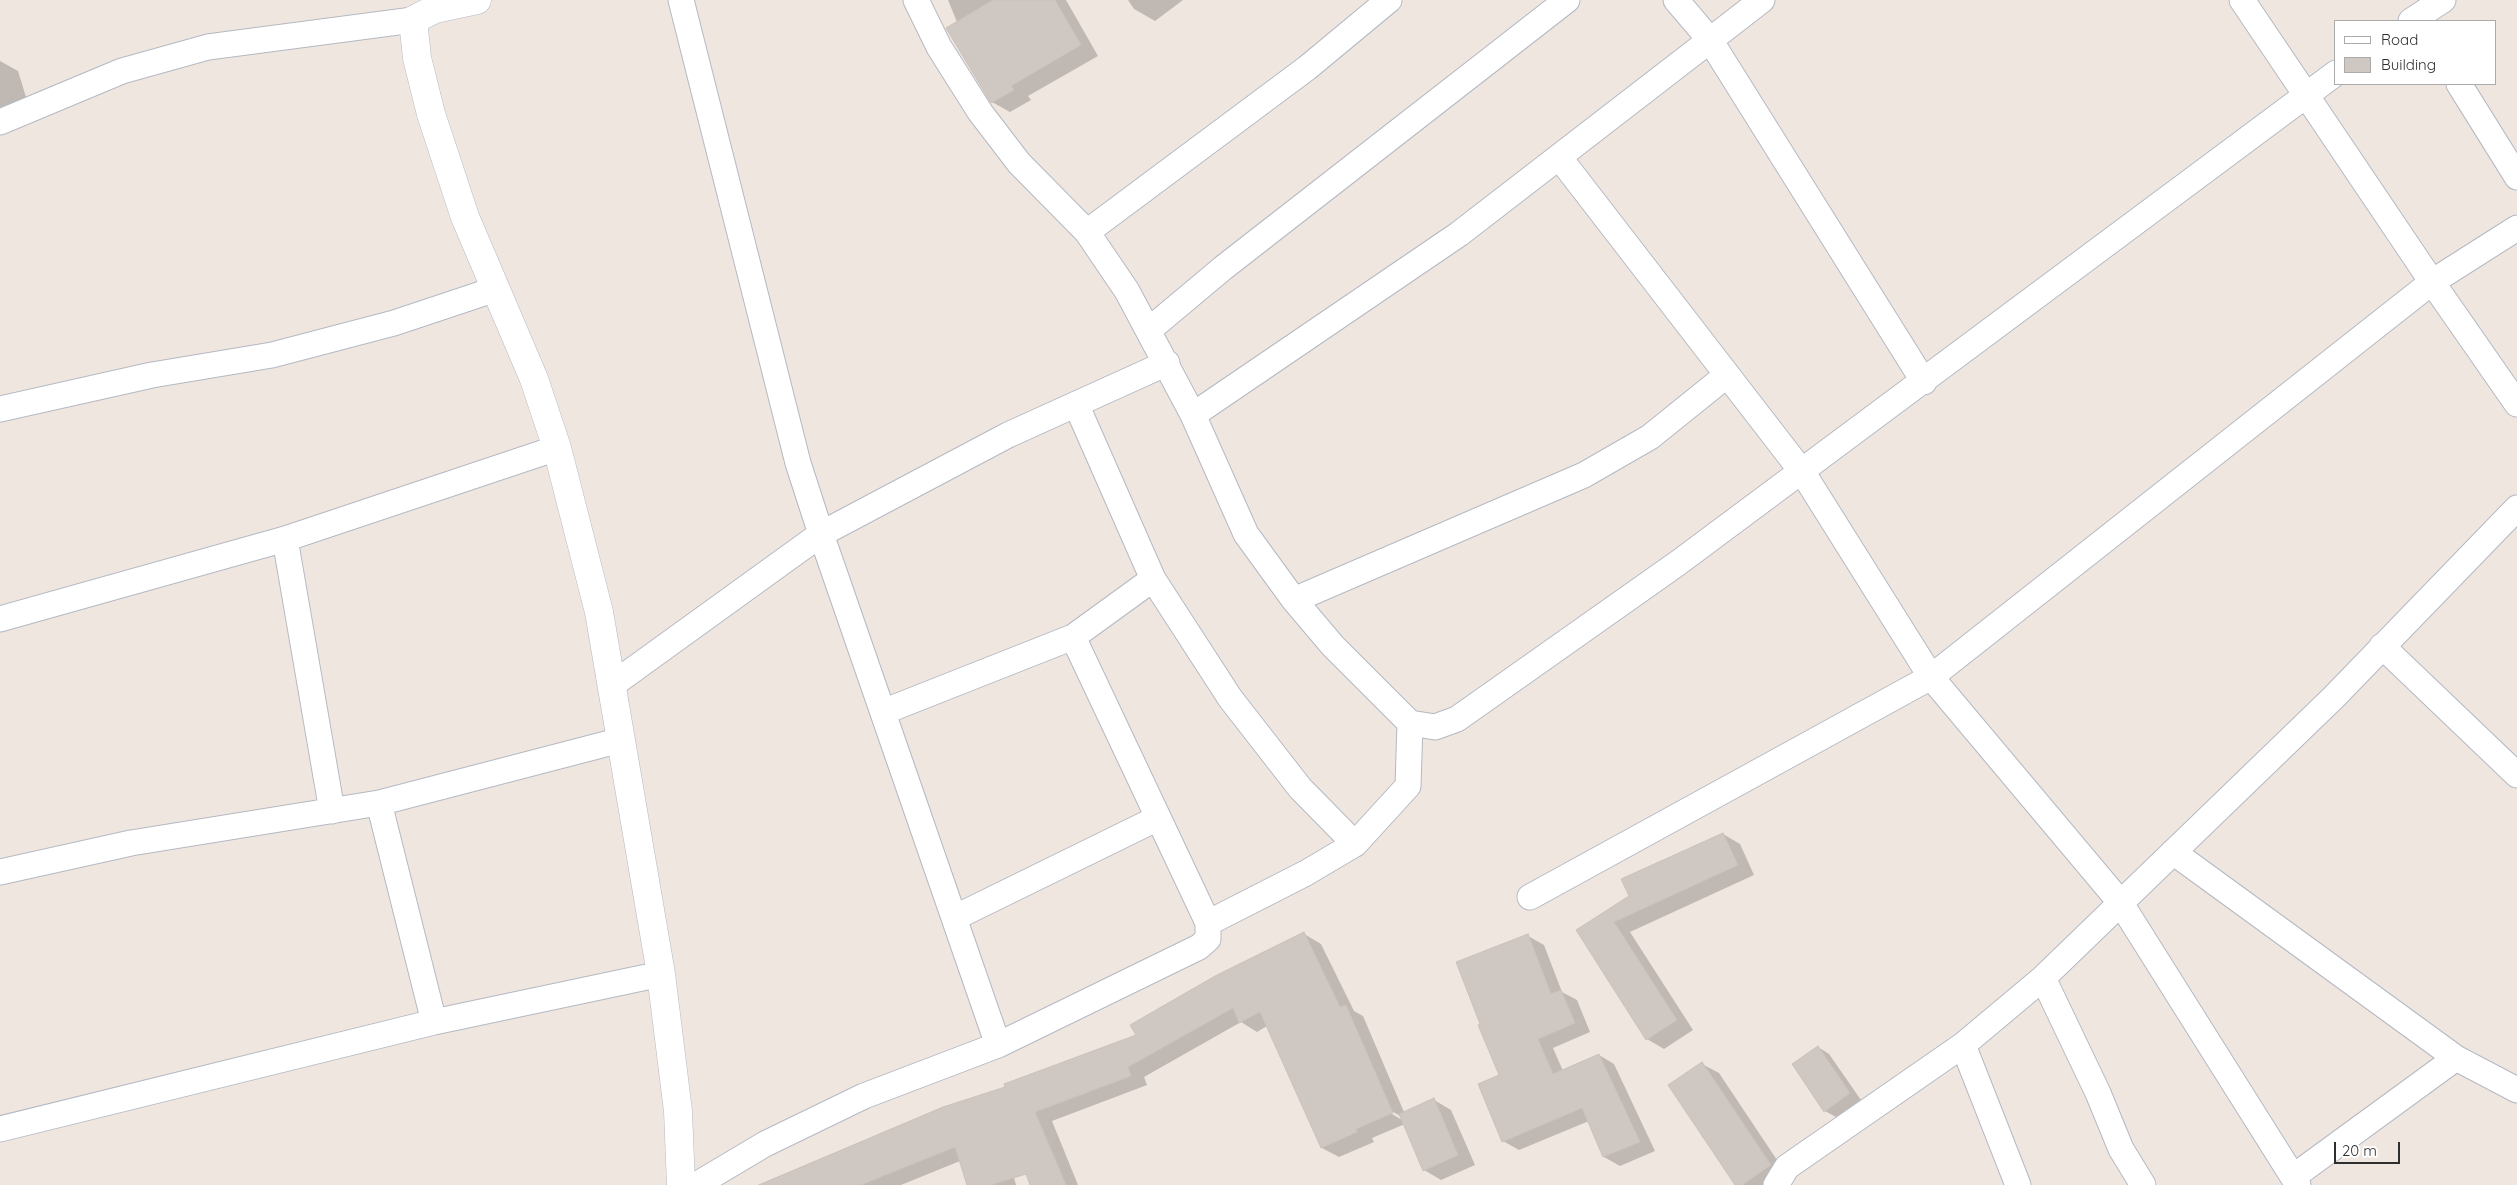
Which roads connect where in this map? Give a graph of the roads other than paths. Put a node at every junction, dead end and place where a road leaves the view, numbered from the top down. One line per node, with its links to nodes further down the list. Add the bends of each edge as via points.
1 (477, 0): 10 (street, via 434,9)
2 (681, 0): 34 (street, via 798,463)
3 (916, 0): 20 (street, via 939,47 980,112 1019,163)
4 (1389, 0): 20 (street, via 1307,68)
5 (1567, 0): 23 (street, via 1230,262)
6 (1676, 0): 12 (street)
7 (1762, 0): 12 (street)
8 (2242, 0): 15 (street)
9 (2443, 0): 11 (street)
10 (413, 20): 16 (street, via 208,47 122,72); 22 (street, via 417,58 431,114 465,217)
11 (2413, 20)
12 (1710, 40): 17 (street); 26 (street)
13 (2334, 74): 15 (street)
14 (2460, 85): 18 (street)
15 (2306, 94): 21 (street); 26 (street)
16 (0, 122)
17 (1559, 156): 25 (street); 30 (street, via 1459,234)
18 (2517, 177)
19 (2517, 228): 21 (street)
20 (1087, 232): 23 (street)
21 (2432, 282): 28 (street); 41 (street)
22 (496, 289): 29 (street, via 394,323 272,355 152,375); 31 (street, via 534,379)
23 (1149, 330): 24 (street)
24 (1167, 362): 27 (street); 30 (street)
25 (1727, 375): 32 (street); 37 (street, via 1650,437 1584,475)
26 (1924, 382): 32 (street)
27 (1076, 404): 34 (street, via 1008,435); 36 (street)
28 (2517, 404)
29 (0, 409)
30 (1193, 416): 37 (street, via 1246,534)
31 (557, 448): 35 (street); 42 (street, via 600,612)
32 (1803, 473): 41 (street); 44 (street, via 1457,719 1435,727)
33 (2517, 508): 40 (street)
34 (821, 534): 42 (street); 43 (street)
35 (285, 539): 38 (street); 48 (street)
36 (1154, 578): 39 (street); 50 (street, via 1230,698 1300,788)
37 (1294, 600): 44 (street, via 1333,646)
38 (0, 619)
39 (1073, 637): 43 (street); 49 (street)
40 (2382, 646): 46 (street); 51 (street, via 2334,697)
41 (1931, 677): 53 (street); 54 (street)
42 (612, 685): 45 (street)
43 (883, 712): 55 (street)
44 (1410, 723): 50 (street, via 1408,786)
45 (621, 740): 47 (street); 57 (street)
46 (2517, 775)
47 (379, 804): 48 (street); 59 (street)
48 (332, 811): 52 (street, via 131,843)
49 (1158, 818): 55 (street); 56 (street)
50 (1355, 844): 56 (street)
51 (2173, 852): 54 (street); 62 (street)
52 (0, 872)
53 (1530, 897)
54 (2120, 902): 58 (street); 65 (street)
55 (954, 918): 60 (street)
56 (1208, 923): 60 (street, via 1208,938 1199,947)
57 (660, 974): 59 (street); 66 (street, via 678,1111)
58 (2043, 978): 61 (street); 70 (street, via 2098,1092 2121,1149)
59 (434, 1022): 64 (street)
60 (998, 1045): 67 (street, via 864,1096 765,1144)
61 (1963, 1045): 68 (street, via 1787,1167); 69 (street)
62 (2456, 1058): 63 (street); 65 (street)
63 (2517, 1090)
64 (0, 1128)
65 (2295, 1181)
66 (681, 1185)
67 (696, 1185)
68 (1776, 1185)
69 (2018, 1185)
70 (2142, 1185)

